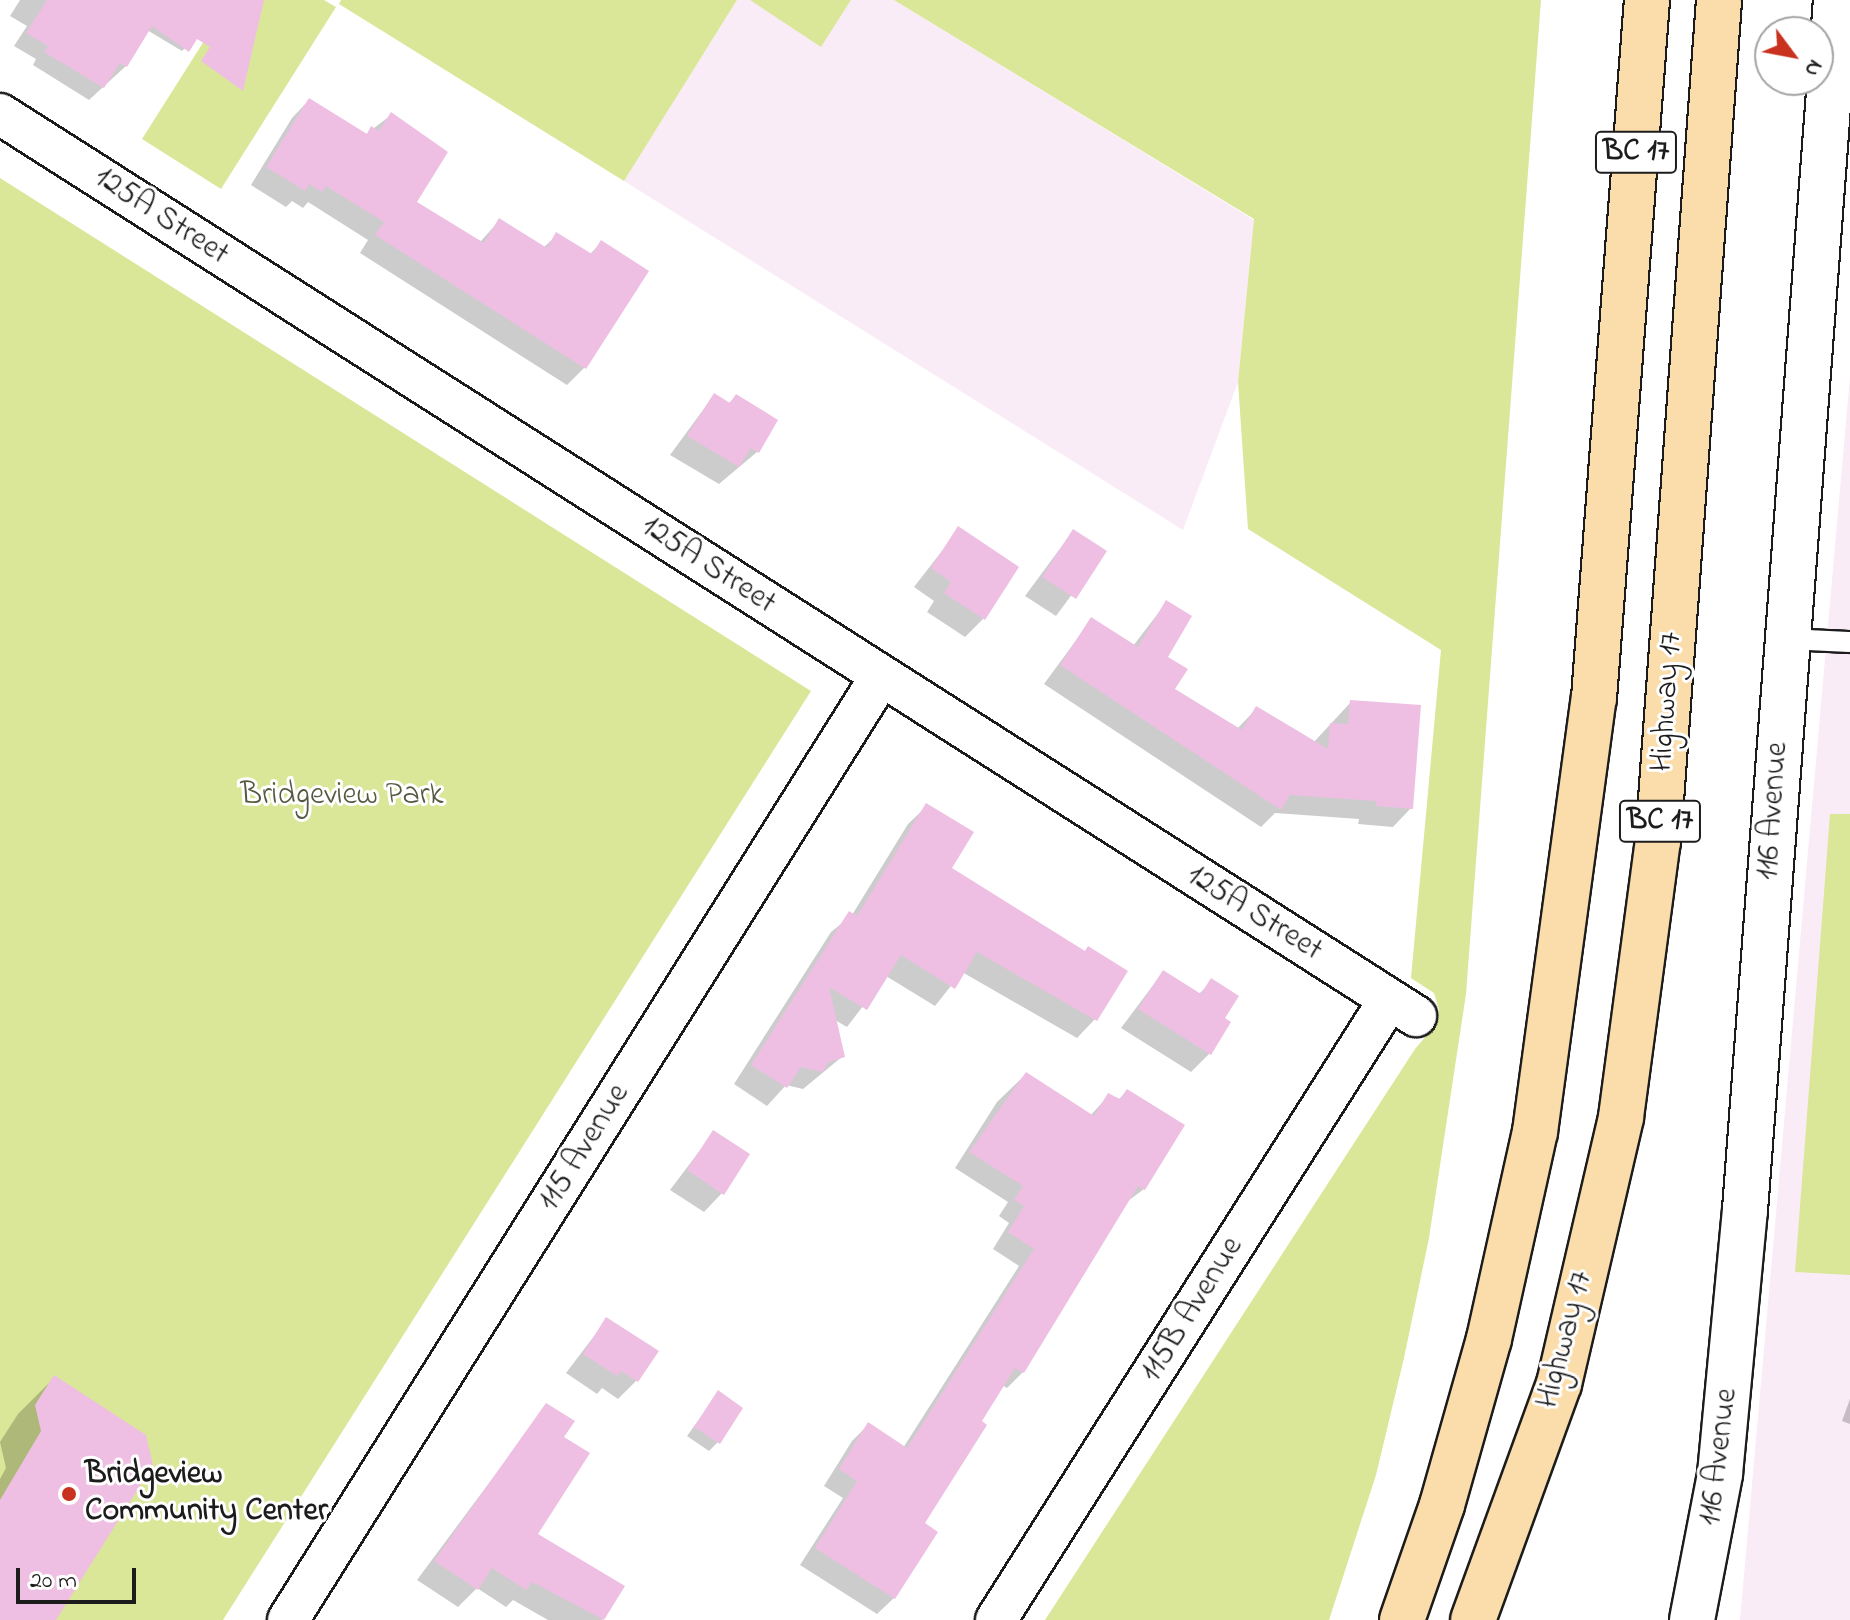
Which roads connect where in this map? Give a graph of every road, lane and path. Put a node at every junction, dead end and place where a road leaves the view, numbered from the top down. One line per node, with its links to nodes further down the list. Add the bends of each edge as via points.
1 (1647, 0): 11 (highway, BC 17, via 1594,698 1535,1132 1489,1339 1442,1505)
2 (1719, 0): 12 (highway, Highway 17 / BC 17, via 1658,841 1621,1117 1559,1384)
3 (1836, 0): 5 (street, 116 Avenue)
4 (0, 114): 7 (street, 125A Street)
5 (1787, 639): 6 (lane); 13 (street, 116 Avenue, via 1720,1474)
6 (1850, 642)
7 (881, 676): 8 (street, 125A Street); 9 (street, 115 Avenue)
8 (1402, 1008): 10 (street, 115B Avenue)
9 (288, 1620)
10 (996, 1620)
11 (1402, 1620)
12 (1473, 1620)
13 (1692, 1620)

